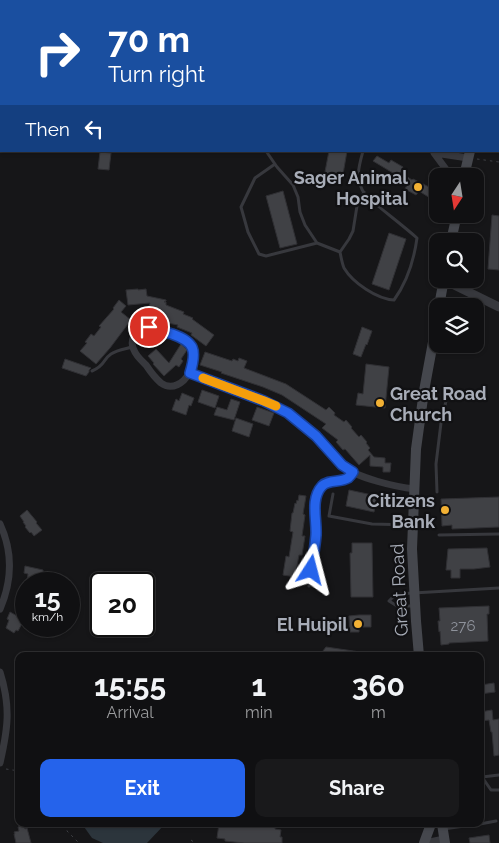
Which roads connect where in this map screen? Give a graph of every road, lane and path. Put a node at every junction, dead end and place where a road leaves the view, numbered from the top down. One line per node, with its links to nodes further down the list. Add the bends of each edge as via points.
1 (267, 152): 6 (lane)
2 (363, 152): 9 (lane, via 358,177)
3 (433, 152): 4 (street); 7 (street)
4 (469, 155): 5 (path); 8 (main road)
5 (499, 162)
6 (275, 164): 10 (lane, via 293,186 305,225); 10 (lane, via 255,178 241,207 259,254 266,256)
7 (445, 168)
8 (466, 168)
9 (364, 192): 11 (lane, via 349,239); 11 (lane, via 417,238 404,285 394,300 378,296 357,282 344,267)
10 (318, 243): 11 (lane)
11 (340, 252)
12 (463, 288): 13 (street)
13 (497, 304)
14 (132, 347): 16 (lane, via 110,354 99,368); 17 (street, via 164,385 178,385); 17 (street, via 135,335 145,328 182,338 190,343 193,351)
15 (431, 353): 20 (main road, Great Road, via 417,440)
16 (92, 371)
17 (190, 373): 19 (street, via 288,413)
18 (446, 401): 21 (lane, via 436,464)
19 (353, 472): 20 (street, via 395,487); 27 (lane, via 348,478 322,486 318,494)
20 (415, 489): 24 (main road, Great Road)
21 (437, 492)
22 (333, 494): 24 (lane, via 329,516 372,524)
23 (0, 524): 31 (street, via 10,562)
24 (413, 525): 29 (main road, Great Road)
25 (499, 534): 26 (lane)
26 (439, 535)
27 (309, 586)
28 (499, 588): 29 (lane)
29 (414, 593): 30 (main road, Great Road); 30 (lane, via 396,594 389,601 397,606)
30 (415, 606): 32 (main road, Great Road)
31 (0, 609)
32 (419, 652)
33 (0, 672): 34 (street, via 8,716)
34 (0, 763)
35 (0, 768): 36 (path)
36 (15, 770)
37 (499, 775): 38 (lane)
38 (484, 776)
39 (484, 780): 40 (lane, via 491,790)
40 (499, 790)
41 (496, 821): 42 (lane)
42 (484, 823)
43 (66, 827): 48 (path)
44 (430, 827): 50 (main road)
45 (468, 827): 46 (lane)
46 (443, 834): 50 (street)
47 (191, 840): 49 (path)
48 (79, 843)
49 (195, 843)
50 (425, 843)

